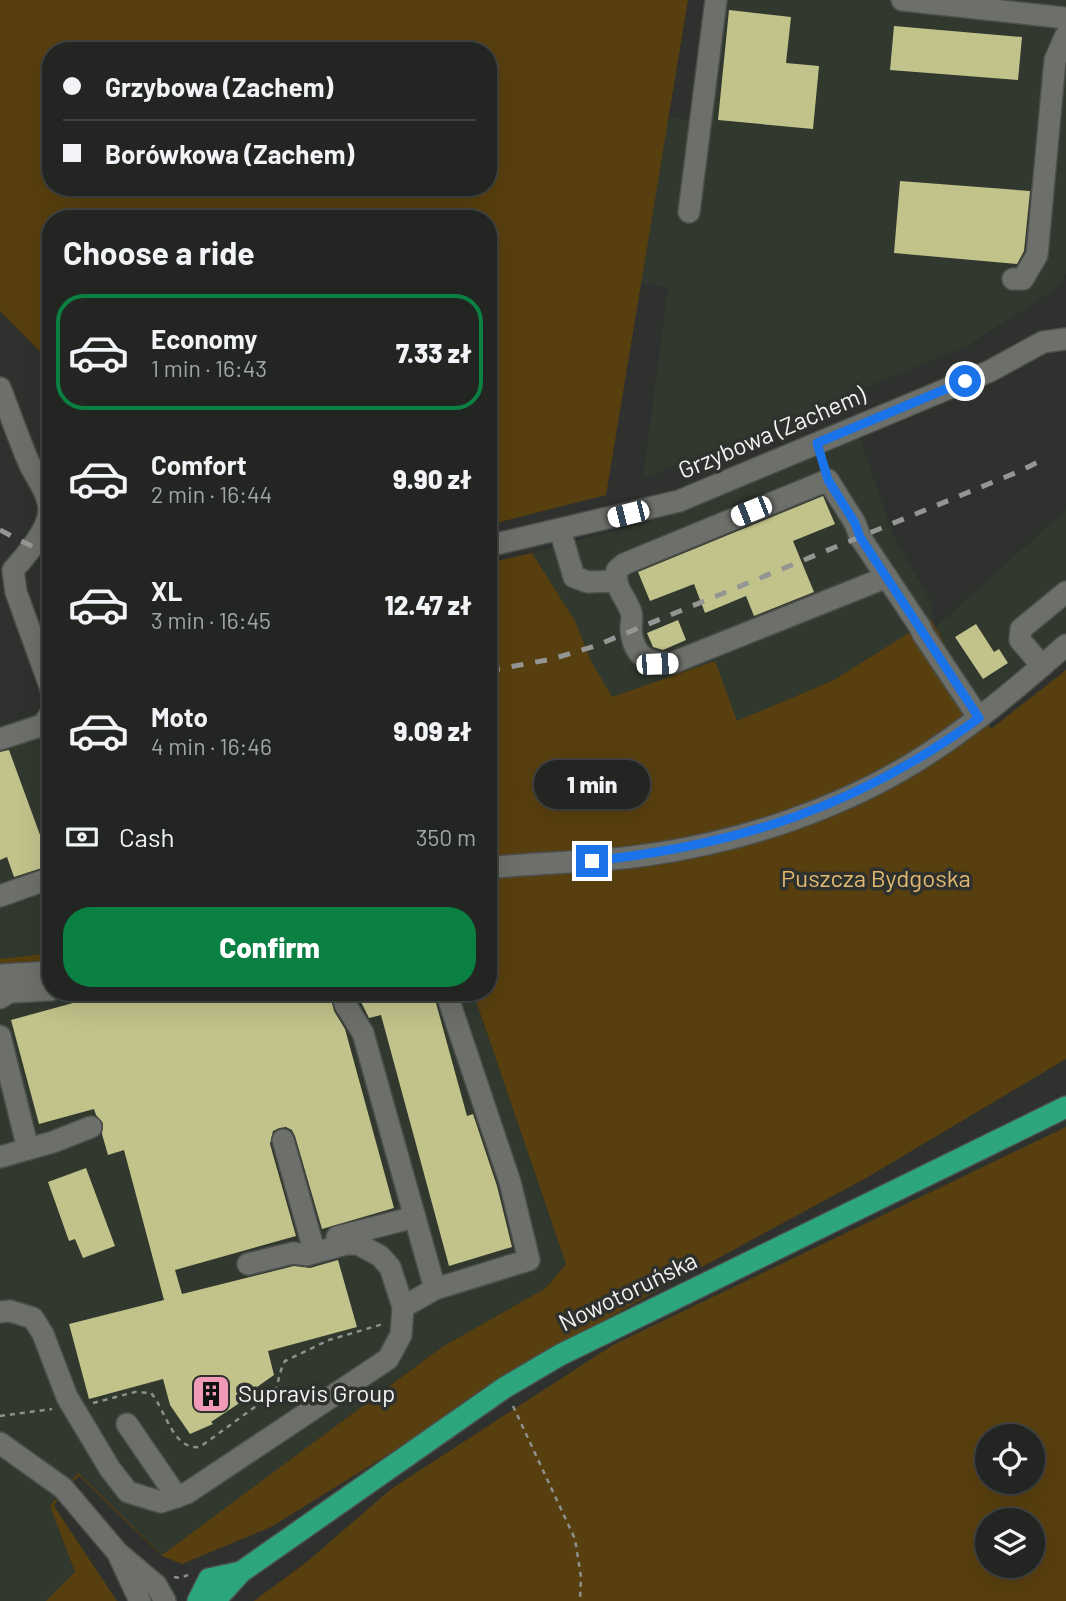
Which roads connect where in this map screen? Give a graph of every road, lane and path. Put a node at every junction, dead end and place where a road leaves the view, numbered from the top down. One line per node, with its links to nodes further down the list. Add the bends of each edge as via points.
1 (716, 0): 5 (lane)
2 (902, 0): 3 (lane)
3 (1066, 18)
4 (1066, 35): 6 (lane, via 1055,60 1037,255 1023,279)
5 (689, 212)
6 (1013, 279)
7 (1066, 339): 11 (lane, Grzybowa (Zachem), via 1043,342 989,371)
8 (0, 388): 10 (lane)
9 (0, 423): 10 (lane)
10 (19, 436): 13 (lane)
11 (817, 443): 12 (lane); 15 (lane, Grzybowa (Zachem), via 679,501)
12 (828, 480): 17 (lane); 18 (lane, via 624,564)
13 (42, 486)
14 (42, 530): 21 (lane, via 13,570 16,592)
15 (560, 530): 16 (lane, Grzybowa (Zachem)); 18 (lane, via 575,577 588,582)
16 (497, 544)
17 (887, 577): 18 (lane, via 672,663 657,664 646,661 638,651 631,631 632,614); 23 (lane)
18 (615, 581)
19 (1066, 592): 22 (lane, via 1021,629 1020,640)
20 (1066, 645): 22 (lane)
21 (42, 664)
22 (1042, 666): 23 (lane)
23 (979, 718): 26 (lane, via 914,762 850,795 769,827 647,855)
24 (42, 725): 25 (lane)
25 (0, 739)
26 (497, 868)
27 (42, 881): 28 (lane)
28 (0, 897)
29 (42, 973): 30 (lane)
30 (0, 975)
31 (42, 990): 32 (lane, via 9,992)
32 (0, 998)
33 (344, 1001): 41 (lane, via 363,1033)
34 (449, 1001): 44 (lane, via 510,1182 529,1260)
35 (0, 1036): 39 (lane)
36 (1066, 1107): 47 (main road, Nowotoruńska, via 624,1322)
37 (91, 1127): 39 (lane)
38 (283, 1140): 42 (lane)
39 (27, 1149): 40 (lane)
40 (0, 1157)
41 (415, 1217): 42 (lane); 44 (lane)
42 (302, 1248): 43 (lane); 46 (lane, via 307,1255 346,1244 367,1248 390,1267)
43 (248, 1264)
44 (435, 1289): 46 (lane)
45 (0, 1312): 48 (lane, via 33,1318)
46 (402, 1314): 48 (path, via 285,1361 274,1393 200,1447 180,1441 151,1394 135,1392); 52 (lane, via 401,1335 388,1359)
47 (504, 1388): 54 (main road, Nowotoruńska); 59 (path, via 575,1539)
48 (73, 1407): 49 (path); 52 (lane, via 128,1492 161,1502)
49 (0, 1416)
50 (127, 1424): 52 (lane)
51 (0, 1443): 53 (lane, via 63,1488)
52 (177, 1497)
53 (118, 1553): 55 (lane); 56 (lane, via 156,1585)
54 (241, 1572): 57 (main road, Nowotoruńska, via 209,1579); 58 (main road, Nowotoruńska, via 220,1595)
55 (140, 1601)
56 (165, 1601)
57 (198, 1601)
58 (205, 1601)
59 (580, 1601)

